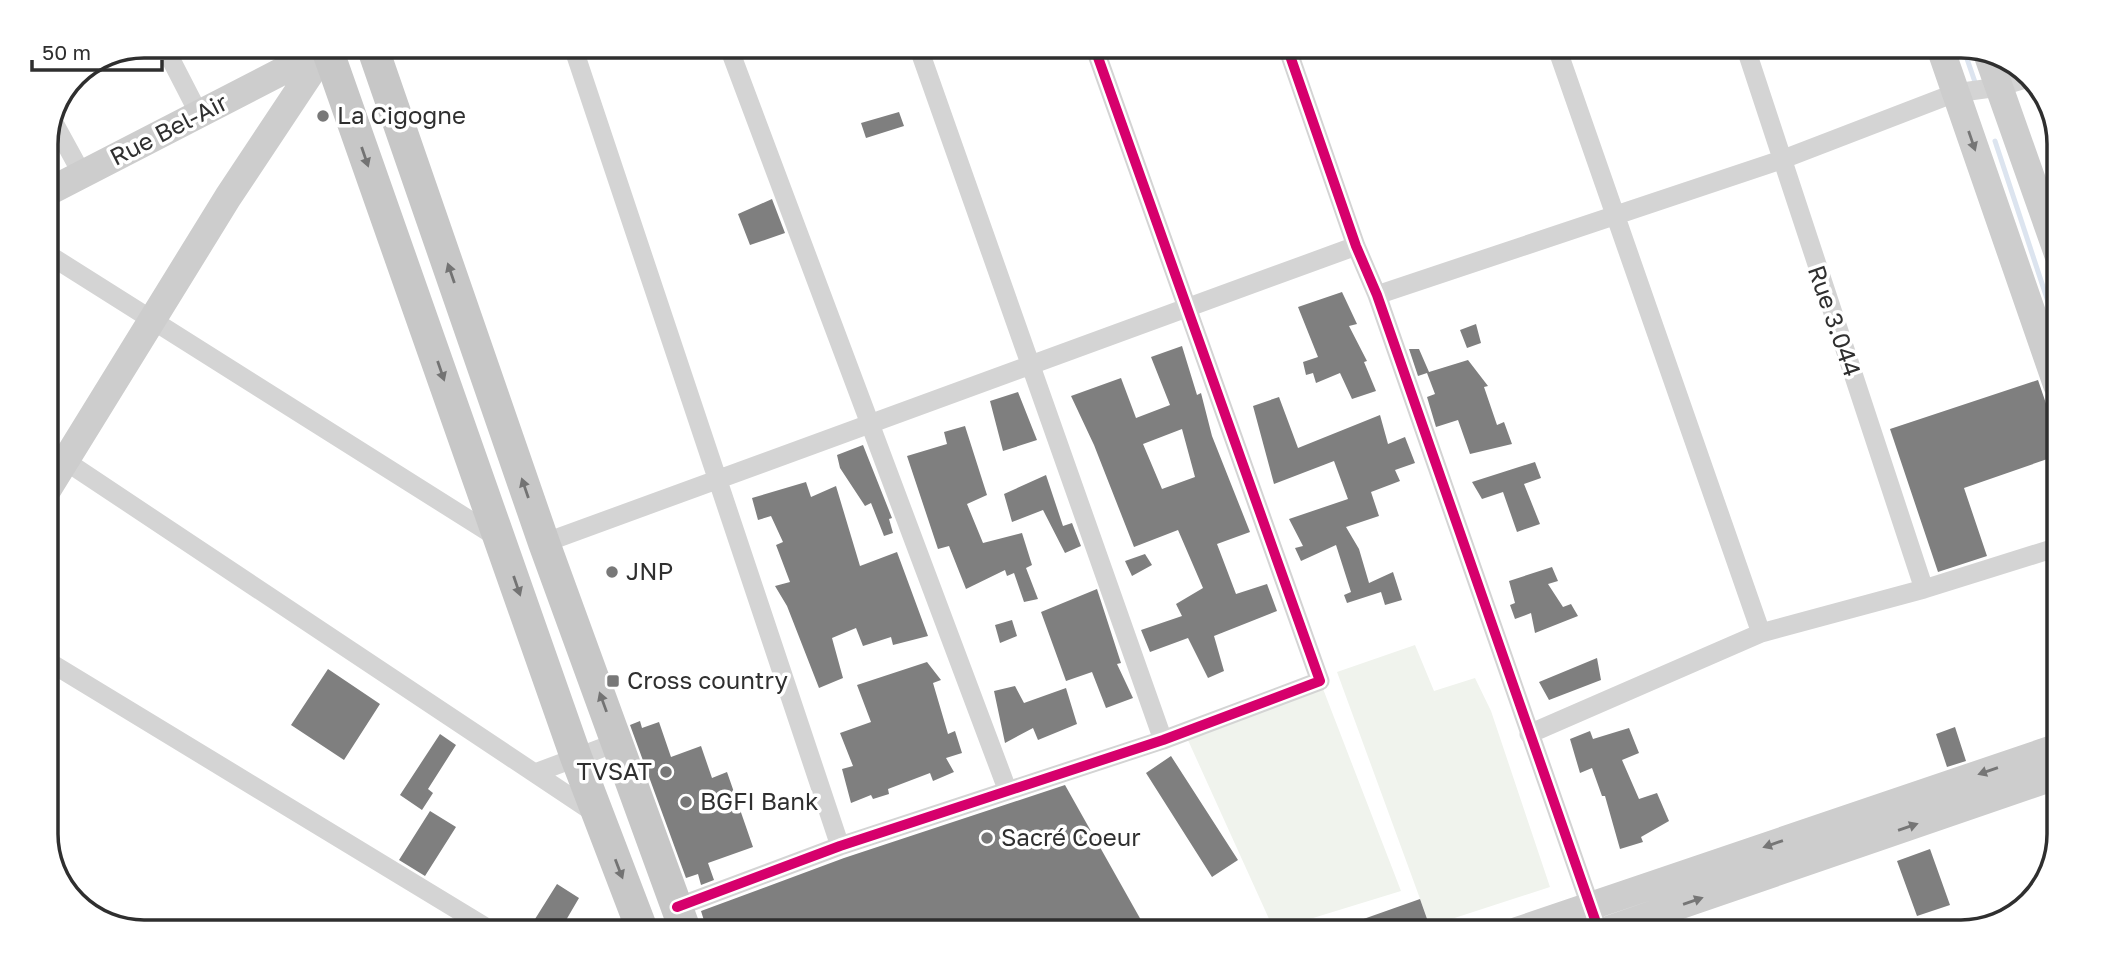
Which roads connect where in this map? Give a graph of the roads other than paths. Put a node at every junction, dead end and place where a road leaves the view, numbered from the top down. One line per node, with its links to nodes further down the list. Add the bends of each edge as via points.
1 (170, 58): 18 (street)
2 (308, 58): 18 (main road, Rue Bel-Air)
3 (321, 58): 29 (main road)
4 (332, 58): 36 (main road, one-way to 36)
5 (377, 58): 37 (main road, one-way to 5)
6 (577, 58): 35 (street)
7 (733, 58): 32 (street)
8 (922, 58): 31 (street)
9 (1098, 58): 28 (street)
10 (1291, 58): 25 (street)
11 (1560, 58): 23 (street)
12 (1749, 58): 20 (street, Rue 3.044)
13 (1944, 58): 17 (main road)
14 (1990, 63): 16 (main road)
15 (2020, 81): 16 (street)
16 (1999, 87): 17 (street); 24 (main road)
17 (1955, 93): 20 (street); 30 (main road, one-way to 30)
18 (201, 116): 21 (main road, Rue Bel-Air)
19 (59, 131): 21 (street)
20 (1780, 160): 23 (street); 39 (street, Rue 3.044)
21 (82, 174): 22 (main road, Rue Bel-Air)
22 (58, 187)
23 (1613, 216): 27 (street); 40 (street)
24 (2047, 223)
25 (1356, 246): 27 (street); 28 (street)
26 (58, 261): 29 (street)
27 (1377, 295): 42 (street)
28 (1187, 308): 31 (street); 43 (street, via 1320,681)
29 (153, 321): 33 (main road); 36 (street)
30 (2047, 356)
31 (1031, 365): 32 (street); 43 (street)
32 (872, 423): 35 (street); 49 (street)
33 (58, 451)
34 (58, 457): 47 (street)
35 (719, 479): 37 (street); 51 (street)
36 (500, 539): 46 (main road, one-way to 46)
37 (544, 543): 44 (main road, one-way to 37)
38 (2047, 551): 39 (street)
39 (1924, 589): 40 (street)
40 (1761, 633): 42 (street)
41 (58, 667): 54 (street)
42 (1529, 734): 53 (street)
43 (1163, 740): 49 (street)
44 (618, 742): 46 (street); 52 (main road)
45 (2047, 751): 53 (main road, one-way to 53)
46 (576, 757): 47 (street); 50 (main road)
47 (535, 773): 50 (street)
48 (2047, 779): 56 (main road, one-way to 48)
49 (1007, 789): 51 (street)
50 (598, 815): 55 (main road, one-way to 55)
51 (840, 846): 52 (street)
52 (680, 917)
53 (1594, 919)
54 (474, 920)
55 (638, 920)
56 (1637, 920)

